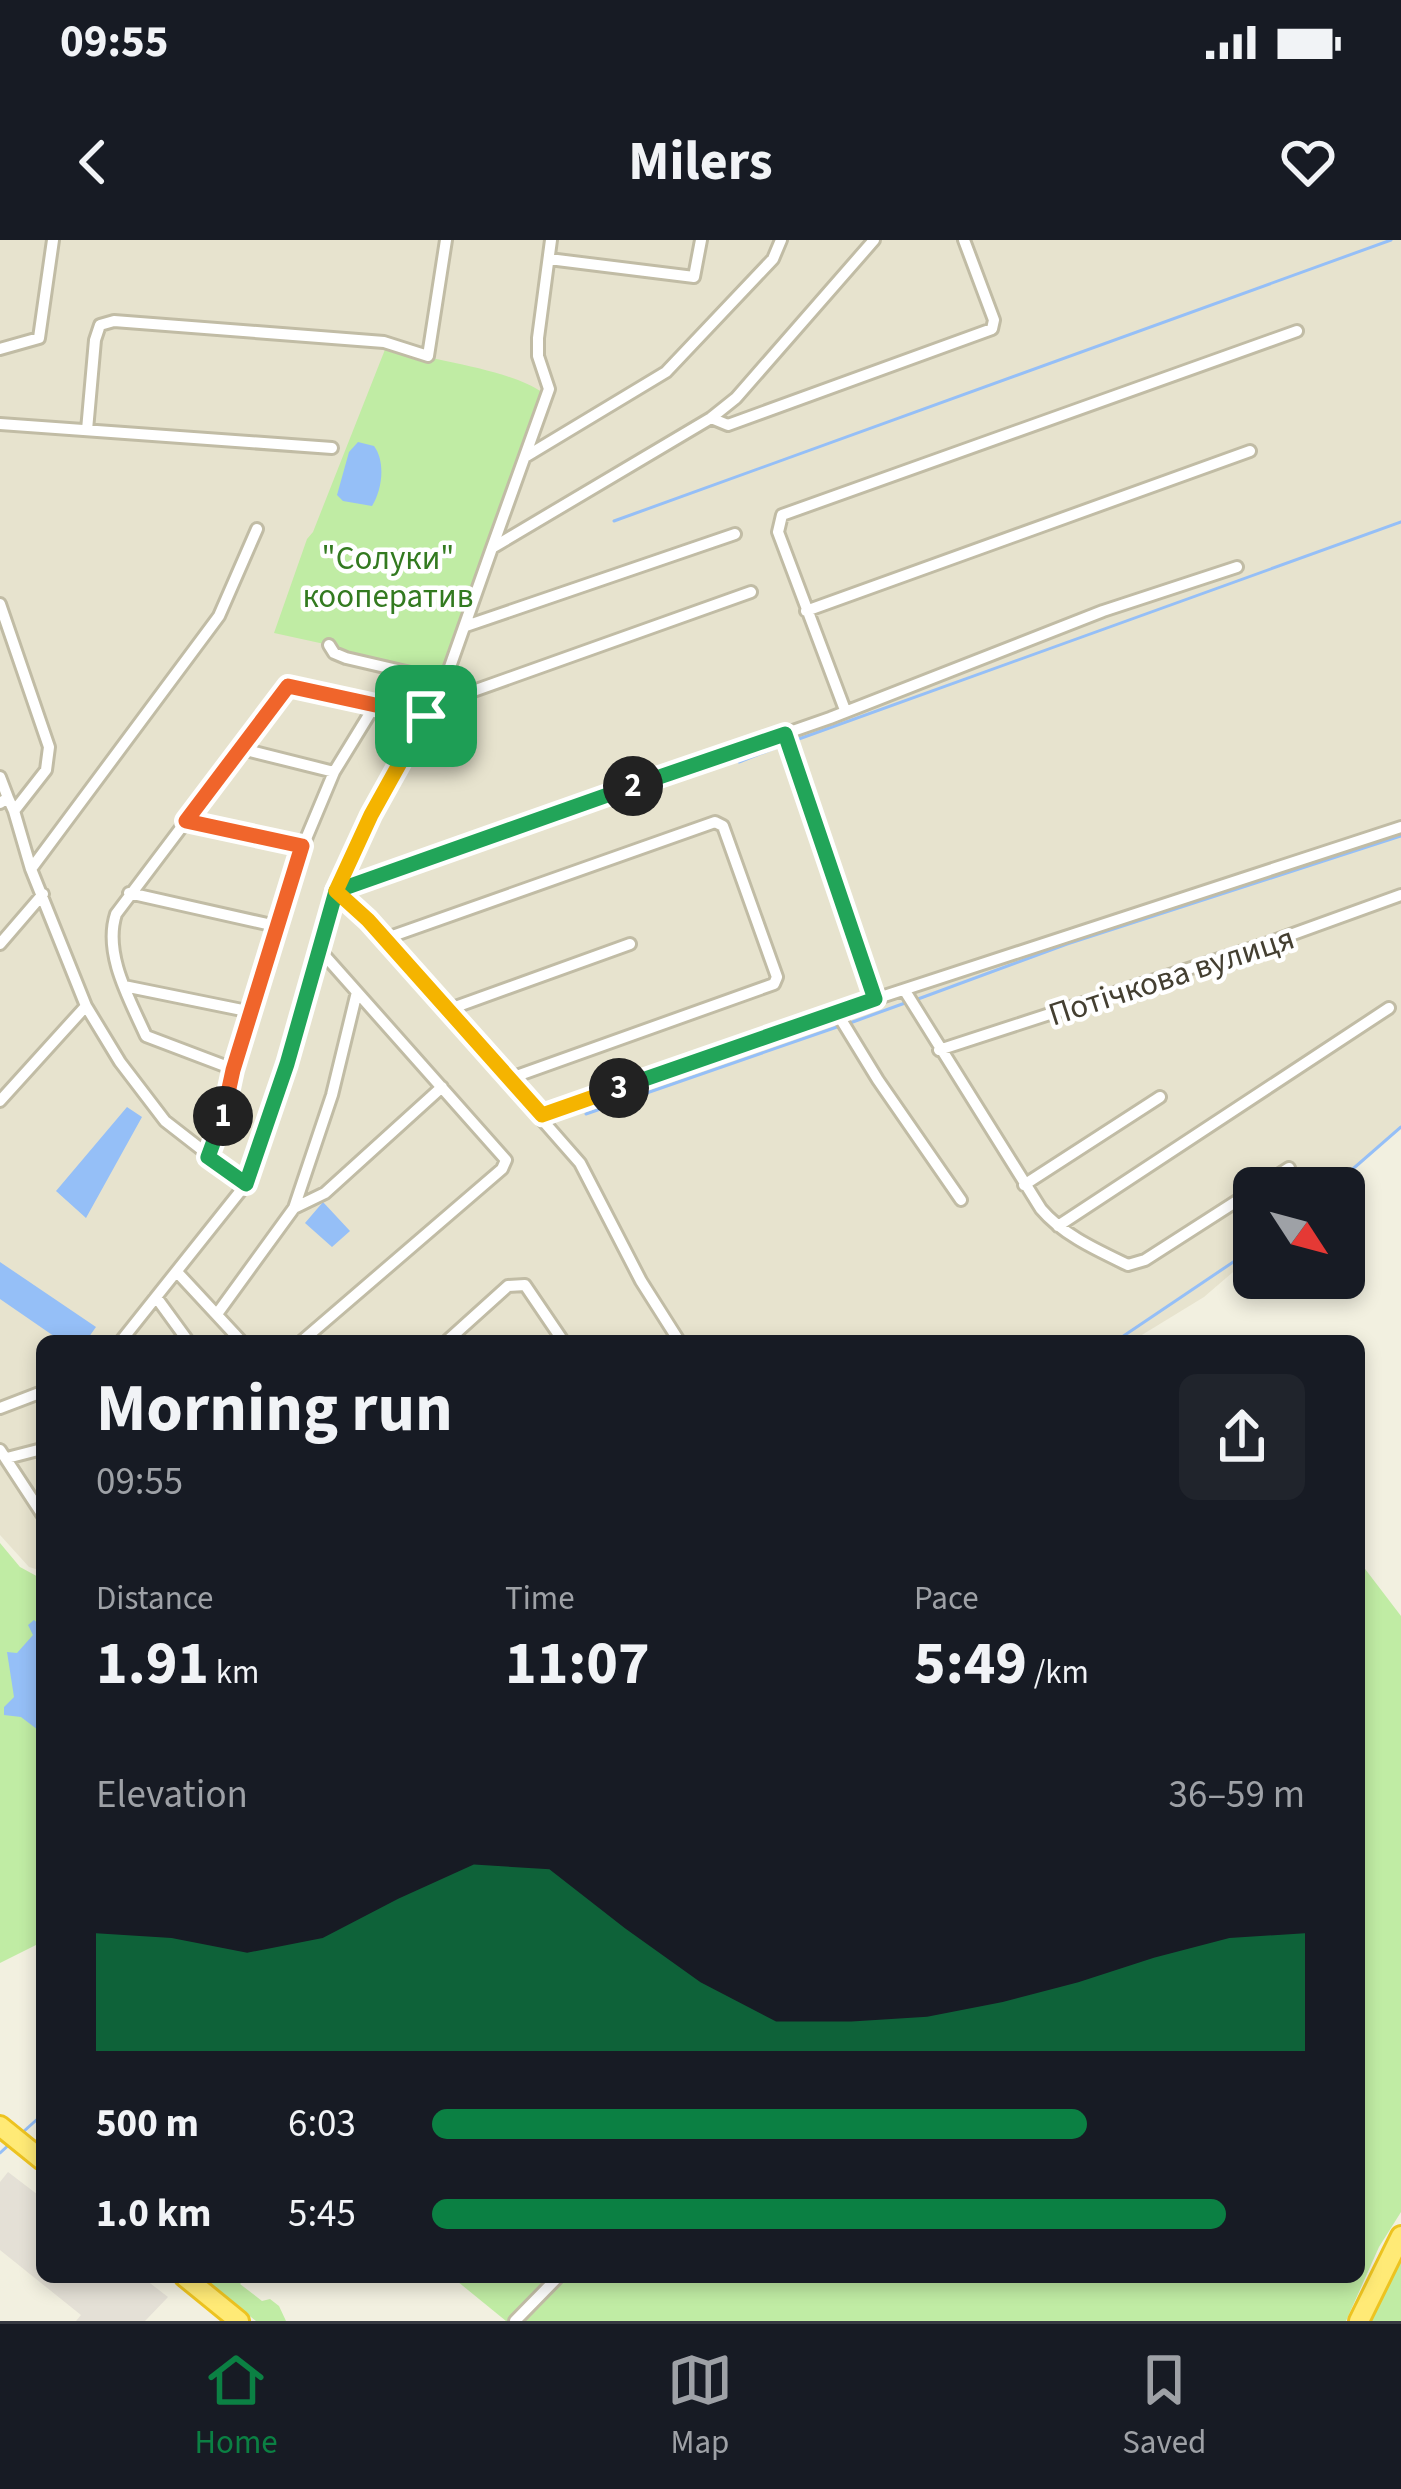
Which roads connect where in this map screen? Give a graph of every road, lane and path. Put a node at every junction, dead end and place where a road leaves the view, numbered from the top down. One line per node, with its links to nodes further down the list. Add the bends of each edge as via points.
1 (52, 240): 10 (street, via 39,338)
2 (446, 240): 13 (street, via 428,356 384,342 114,320 100,325 95,340)
3 (551, 240): 8 (street)
4 (701, 240): 8 (street, via 694,278)
5 (782, 240): 16 (street, via 666,372)
6 (874, 240): 11 (street)
7 (964, 240): 11 (street, via 992,329 728,425)
8 (549, 259): 16 (street, via 538,356 549,389)
9 (1297, 331): 23 (street, via 782,515 778,532)
10 (0, 350)
11 (711, 418): 19 (street)
12 (0, 424): 13 (street)
13 (87, 430): 14 (street)
14 (332, 448)
15 (1250, 451): 23 (street)
16 (525, 457): 19 (street)
17 (257, 529): 39 (street, via 219,616)
18 (735, 534): 24 (street)
19 (492, 548): 24 (street)
20 (1237, 567): 29 (street)
21 (751, 592): 28 (street)
22 (0, 604): 35 (street, via 49,746 46,770)
23 (806, 611): 29 (street)
24 (466, 626): 26 (street)
25 (328, 645): 26 (street, via 346,658)
26 (445, 680): 28 (street)
27 (375, 705): 28 (street); 31 (street, via 288,686); 32 (street)
28 (430, 710): 40 (street)
29 (845, 710): 30 (street)
30 (785, 734): 40 (street); 52 (street)
31 (238, 748): 32 (street); 36 (street)
32 (334, 772): 38 (street)
33 (0, 777): 34 (street)
34 (4, 800): 35 (street)
35 (14, 811): 39 (street)
36 (186, 821): 38 (street); 41 (street)
37 (1401, 827): 51 (street)
38 (302, 846): 44 (street)
39 (32, 868): 42 (street)
40 (336, 891): 45 (street); 48 (street)
41 (129, 893): 44 (street); 49 (street, via 110,934)
42 (44, 894): 46 (street); 53 (street)
43 (1401, 895): 58 (street, Потічкова вулиця)
44 (276, 926): 56 (street)
45 (384, 939): 55 (street); 60 (street, via 715,822 723,826 774,984)
46 (0, 944)
47 (630, 944): 55 (street)
48 (318, 948): 50 (street); 66 (street)
49 (124, 986): 56 (street); 59 (street, via 146,1036)
50 (357, 992): 61 (street); 70 (street)
51 (905, 992): 52 (street); 58 (street)
52 (875, 999): 57 (street)
53 (86, 1006): 63 (street); 65 (street, via 165,1121)
54 (1389, 1008): 71 (street)
55 (448, 1010): 60 (street)
56 (252, 1012): 59 (street)
57 (837, 1012): 64 (street); 68 (street)
58 (939, 1050): 67 (street)
59 (233, 1070): 65 (street)
60 (508, 1079): 64 (street)
61 (442, 1087): 70 (street, via 325,1193); 78 (street, via 503,1153 502,1169)
62 (1160, 1096): 67 (street)
63 (0, 1101)
64 (542, 1115): 81 (street, via 580,1163)
65 (208, 1157): 66 (street)
66 (246, 1184): 72 (street)
67 (1024, 1185): 71 (street)
68 (961, 1199)
69 (1233, 1204): 71 (street, via 1128,1264)
70 (294, 1208): 74 (street)
71 (1058, 1226)
72 (177, 1272): 73 (street); 74 (street)
73 (156, 1297): 75 (street); 76 (street)
74 (217, 1314): 77 (street)
75 (126, 1335)
76 (184, 1335)
77 (236, 1335)
78 (309, 1335)
79 (454, 1335): 80 (street, via 517,1283)
80 (559, 1335)
81 (676, 1335)
82 (36, 1394): 83 (street)
83 (0, 1408)
84 (36, 1450): 85 (street)
85 (4, 1454): 86 (street)
86 (36, 1505)
87 (2, 2127): 88 (highway)
88 (36, 2155)
89 (1401, 2236): 94 (highway)
90 (192, 2283): 92 (highway)
91 (552, 2283): 93 (street)
92 (239, 2321)
93 (515, 2321)
94 (1359, 2321)

